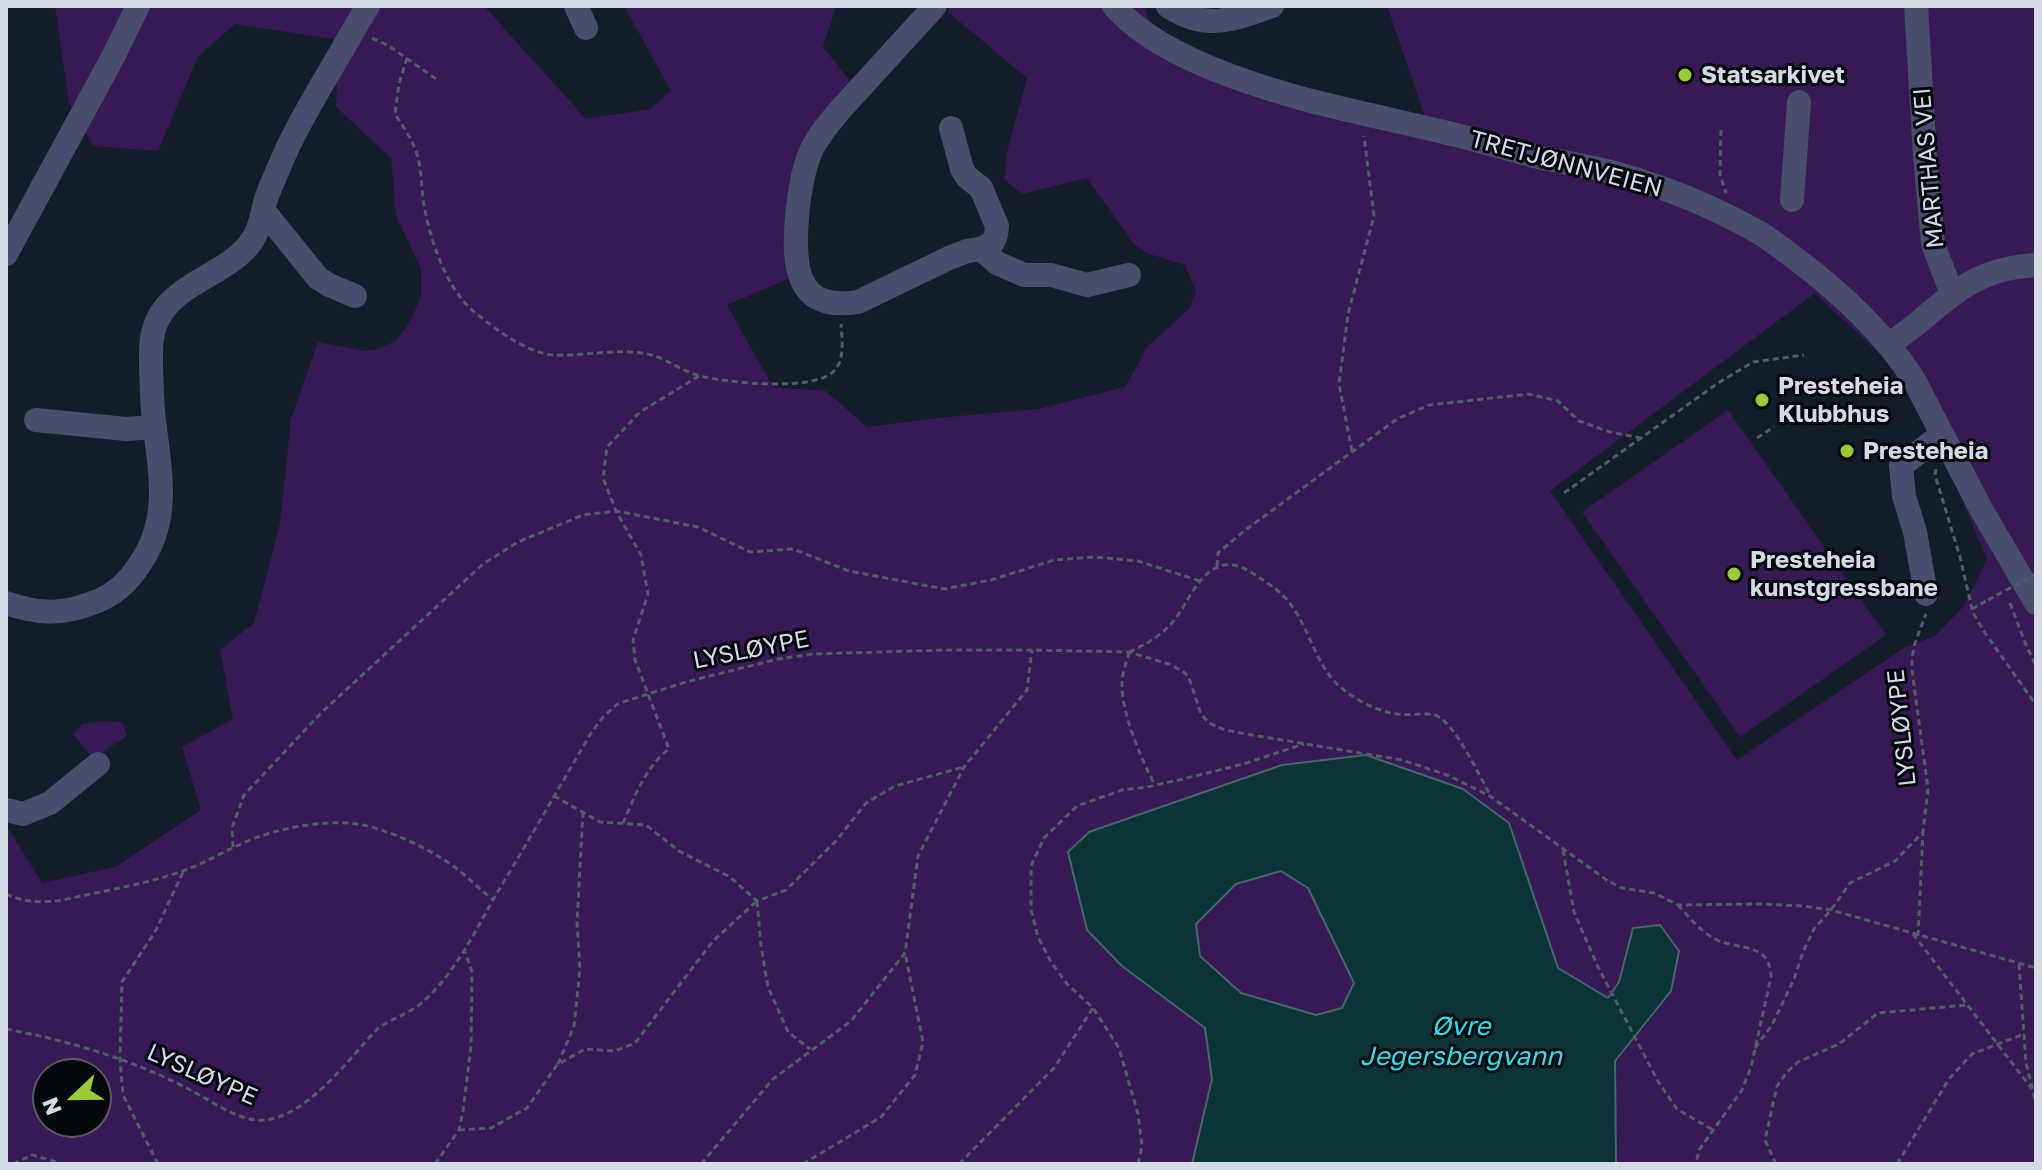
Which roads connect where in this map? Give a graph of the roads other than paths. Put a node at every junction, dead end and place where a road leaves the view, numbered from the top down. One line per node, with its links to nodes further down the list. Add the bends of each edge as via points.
1 (138, 6): 13 (street)
2 (368, 6): 11 (street, via 292,138)
3 (935, 6): 12 (street, via 825,128 812,150 798,198 796,260 806,288 820,300 841,305)
4 (1114, 6): 18 (street, TRETJØNNVEIEN, via 1137,28 1184,56 1258,86 1616,173 1691,198 1760,233 1810,270)
5 (1168, 6): 6 (street, via 1216,22)
6 (1272, 6)
7 (1916, 6): 16 (street, MARTHAS VEI, via 1933,244)
8 (1799, 102): 10 (street)
9 (951, 128): 12 (street, via 962,169 981,188 997,226 993,242)
10 (1792, 200)
11 (263, 210): 17 (street, via 318,278); 20 (street, via 244,250 168,304 155,323)
12 (981, 249): 15 (street, via 1024,275 1051,275 1087,285)
13 (6, 254)
14 (2036, 265): 16 (street, via 1994,272)
15 (1129, 275)
16 (1952, 294): 18 (street)
17 (355, 296)
18 (1889, 345): 21 (street, TRETJØNNVEIEN)
19 (36, 420): 20 (street)
20 (155, 427): 23 (street, via 162,504 149,549 134,574 107,596 79,608 38,611)
21 (1944, 437): 22 (street, via 1901,466); 24 (street, TRETJØNNVEIEN)
22 (1926, 594)
23 (6, 603)
24 (2036, 603)
25 (98, 764): 26 (street, via 50,803 23,814)
26 (6, 810)

